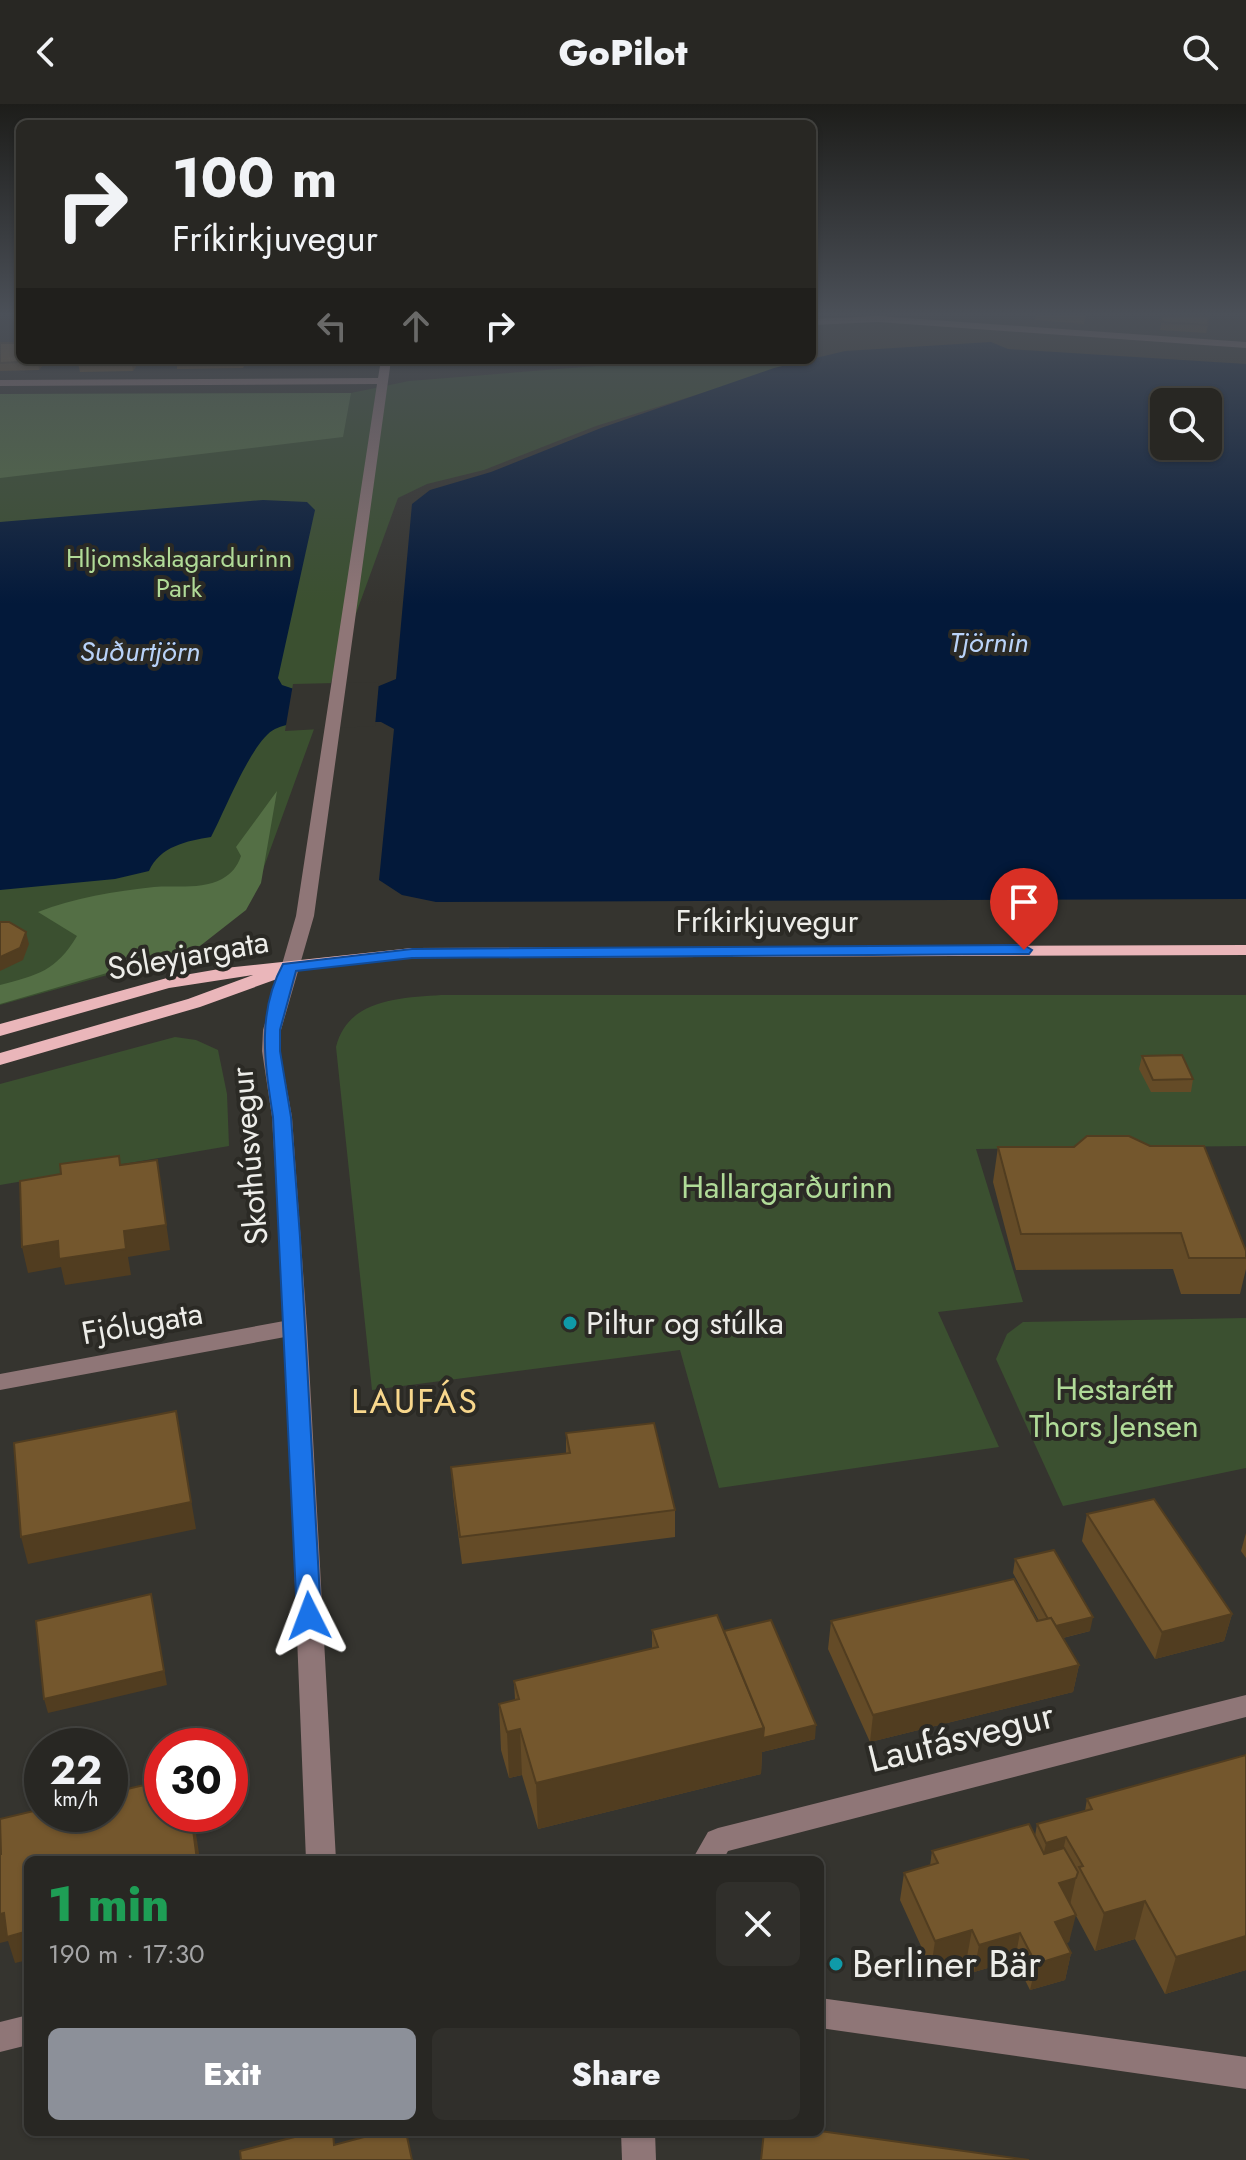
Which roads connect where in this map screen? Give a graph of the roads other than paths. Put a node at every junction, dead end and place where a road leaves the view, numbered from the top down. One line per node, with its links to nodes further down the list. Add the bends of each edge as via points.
1 (378, 412): 3 (street, Skothúsvegur, via 305,916)
2 (1246, 950): 3 (main road, Fríkirkjuvegur, via 456,952)
3 (289, 967): 4 (main road, Sóleyjargata, via 167,983); 5 (main road, Sóleyjargata, via 194,1003); 6 (street, Skothúsvegur, via 271,1051 282,1117)
4 (0, 1030)
5 (0, 1059)
6 (296, 1327): 7 (street, Fjólugata); 9 (street, Skothúsvegur)
7 (0, 1382)
8 (1246, 1706): 10 (street, Laufásvegur, via 718,1841)
9 (321, 1856)
10 (709, 1856)
11 (824, 2014): 14 (street)
12 (24, 2031): 13 (street)
13 (0, 2037)
14 (1246, 2073)
15 (638, 2136): 16 (street)
16 (639, 2160)

